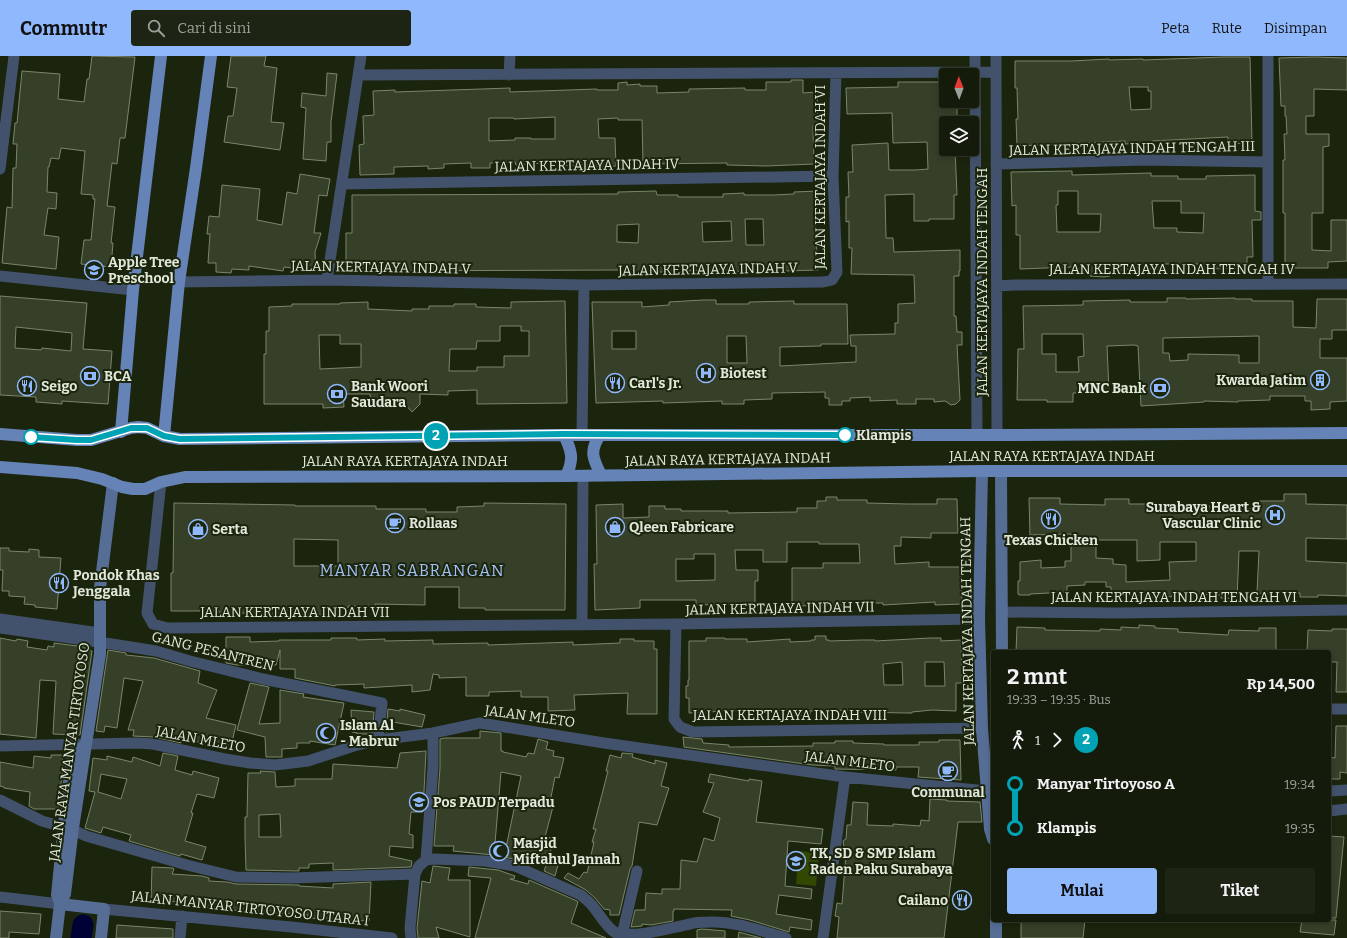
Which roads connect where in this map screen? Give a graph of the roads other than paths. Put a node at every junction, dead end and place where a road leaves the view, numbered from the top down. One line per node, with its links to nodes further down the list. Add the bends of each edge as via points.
1 (14, 56): 17 (street)
2 (161, 56): 31 (main road)
3 (211, 56): 26 (main road)
4 (361, 56): 14 (street)
5 (510, 56): 15 (street)
6 (975, 56): 9 (street, JALAN KERTAJAYA INDAH TENGAH)
7 (996, 56): 12 (street, JALAN KERTAJAYA INDAH TENGAH)
8 (1268, 56): 18 (street)
9 (975, 68)
10 (939, 72): 13 (street)
11 (979, 72): 12 (street)
12 (996, 72): 19 (street, JALAN KERTAJAYA INDAH TENGAH)
13 (836, 73): 15 (street); 21 (street, JALAN KERTAJAYA INDAH VI)
14 (359, 75): 15 (street); 22 (street)
15 (509, 75)
16 (975, 108): 38 (street, JALAN KERTAJAYA INDAH TENGAH)
17 (1, 156): 20 (street)
18 (1268, 162): 19 (street, JALAN KERTAJAYA INDAH TENGAH III, via 1146,160); 27 (street)
19 (996, 164): 30 (street, JALAN KERTAJAYA INDAH TENGAH)
20 (0, 169)
21 (833, 176): 22 (street, JALAN KERTAJAYA INDAH IV); 25 (street, JALAN KERTAJAYA INDAH VI, via 836,272)
22 (342, 184): 24 (street)
23 (0, 276): 31 (street)
24 (327, 280): 26 (street, JALAN KERTAJAYA INDAH V); 29 (street, JALAN KERTAJAYA INDAH V)
25 (832, 280): 29 (street, JALAN KERTAJAYA INDAH V)
26 (178, 282): 40 (main road)
27 (1268, 284): 28 (street, JALAN KERTAJAYA INDAH TENGAH IV); 30 (street, JALAN KERTAJAYA INDAH TENGAH IV)
28 (1347, 284)
29 (584, 286): 36 (street)
30 (997, 286): 39 (street, JALAN KERTAJAYA INDAH TENGAH)
31 (133, 290): 32 (main road)
32 (121, 432): 34 (main road, JALAN RAYA KERTAJAYA INDAH, via 91,440); 40 (main road, JALAN RAYA KERTAJAYA INDAH, via 131,428 147,428)
33 (1347, 433): 39 (main road, JALAN RAYA KERTAJAYA INDAH)
34 (0, 434)
35 (564, 434): 36 (main road, JALAN RAYA KERTAJAYA INDAH); 40 (main road, JALAN RAYA KERTAJAYA INDAH, via 180,439); 46 (main road, via 572,457 571,467)
36 (582, 435): 37 (main road, JALAN RAYA KERTAJAYA INDAH)
37 (600, 435): 38 (main road, JALAN RAYA KERTAJAYA INDAH); 45 (main road, via 594,443 593,453 594,462)
38 (977, 435): 39 (main road, JALAN RAYA KERTAJAYA INDAH)
39 (998, 435)
40 (164, 436)
41 (0, 467): 49 (main road, JALAN RAYA KERTAJAYA INDAH, via 77,473)
42 (982, 471): 44 (main road, JALAN RAYA KERTAJAYA INDAH); 45 (main road, JALAN RAYA KERTAJAYA INDAH); 50 (main road, JALAN KERTAJAYA INDAH TENGAH)
43 (1347, 471): 44 (main road, JALAN RAYA KERTAJAYA INDAH)
44 (1001, 472): 51 (main road)
45 (601, 475): 47 (main road, JALAN RAYA KERTAJAYA INDAH)
46 (566, 476): 47 (main road, JALAN RAYA KERTAJAYA INDAH); 48 (main road, JALAN RAYA KERTAJAYA INDAH, via 185,477)
47 (583, 476): 57 (street)
48 (161, 482): 49 (main road, JALAN RAYA KERTAJAYA INDAH, via 145,489 133,489); 57 (street, JALAN KERTAJAYA INDAH VII, via 147,613 153,624 167,628)
49 (113, 483): 59 (main road, JALAN RAYA MANYAR TIRTOYOSO, via 100,588)
50 (981, 519): 51 (main road); 55 (main road, JALAN KERTAJAYA INDAH TENGAH)
51 (1001, 519): 53 (main road)
52 (1347, 610): 53 (street, JALAN KERTAJAYA INDAH TENGAH VI)
53 (1002, 612): 60 (main road)
54 (0, 619): 59 (street)
55 (979, 619): 56 (street, JALAN KERTAJAYA INDAH VII); 63 (main road, JALAN KERTAJAYA INDAH TENGAH)
56 (676, 624): 57 (street, JALAN KERTAJAYA INDAH VII); 63 (street, JALAN KERTAJAYA INDAH VIII, via 674,719 680,727 693,732)
57 (582, 625)
58 (0, 628): 59 (street, GANG PESANTREN)
59 (100, 638): 65 (street, GANG PESANTREN, via 263,679 382,703); 66 (main road, JALAN RAYA MANYAR TIRTOYOSO, via 100,654)
60 (1002, 650)
61 (1331, 709): 62 (street)
62 (1347, 709)
63 (982, 728): 68 (main road, JALAN KERTAJAYA INDAH TENGAH)
64 (433, 733): 65 (street, JALAN MLETO); 69 (street, JALAN MLETO, via 480,723); 78 (street)
65 (378, 740): 66 (street, JALAN MLETO, via 308,761 275,765 225,759 153,744)
66 (85, 745): 67 (street, JALAN MLETO); 76 (main road, JALAN RAYA MANYAR TIRTOYOSO)
67 (0, 746)
68 (988, 760): 72 (main road, JALAN KERTAJAYA INDAH TENGAH)
69 (845, 777): 72 (street, JALAN MLETO); 93 (street)
70 (1347, 790): 71 (street)
71 (1331, 791)
72 (988, 798): 77 (main road, JALAN KERTAJAYA INDAH TENGAH)
73 (0, 800): 76 (street, via 42,821)
74 (1347, 809): 75 (street)
75 (1331, 811)
76 (68, 828): 80 (street, via 126,848 236,877); 82 (main road, JALAN RAYA MANYAR TIRTOYOSO, via 65,894)
77 (991, 832)
78 (426, 860): 80 (street); 86 (street, via 485,861 515,866 581,895 610,928)
79 (637, 871): 86 (street)
80 (415, 874): 91 (street)
81 (0, 897): 82 (street)
82 (60, 904): 83 (main road); 87 (main road, JALAN RAYA MANYAR TIRTOYOSO)
83 (104, 910): 84 (street, JALAN MANYAR TIRTOYOSO UTARA I); 88 (main road)
84 (182, 916): 89 (street); 90 (street, JALAN MANYAR TIRTOYOSO UTARA I)
85 (996, 922): 94 (main road)
86 (622, 935): 92 (street, via 652,934 692,923 709,922 728,923)
87 (56, 938)
88 (101, 938)
89 (180, 938)
90 (392, 938)
91 (411, 938)
92 (786, 938)
93 (823, 938)
94 (996, 938)

